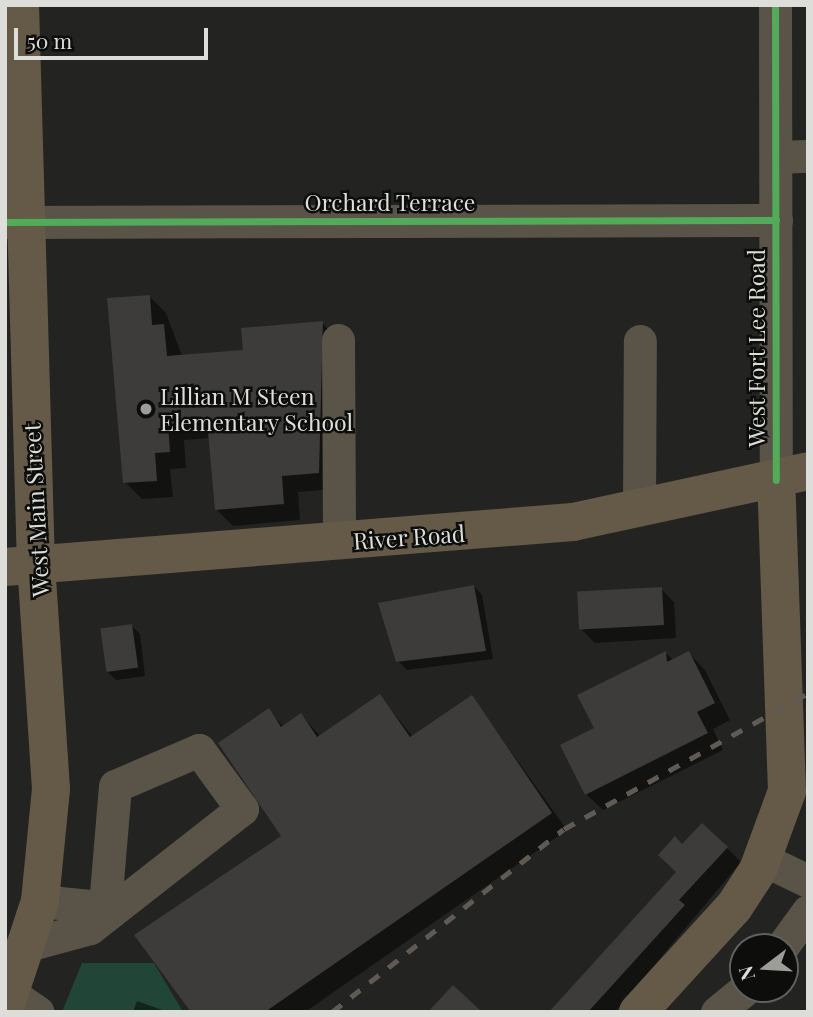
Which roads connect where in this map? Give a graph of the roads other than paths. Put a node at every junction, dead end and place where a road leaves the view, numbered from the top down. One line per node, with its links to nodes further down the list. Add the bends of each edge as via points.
1 (20, 5): 5 (main road, West Main Street)
2 (775, 5): 3 (street, West Fort Lee Road)
3 (792, 156): 4 (street, West Fort Lee Road)
4 (776, 220): 5 (street, Orchard Terrace); 8 (street, West Fort Lee Road)
5 (16, 222): 11 (main road, West Main Street)
6 (338, 340): 10 (street)
7 (640, 341): 9 (street)
8 (792, 476): 9 (main road, River Road); 12 (main road, West Fort Lee Road, via 786,791)
9 (639, 508): 10 (main road, River Road, via 573,522)
10 (339, 542): 11 (main road, River Road)
11 (21, 566): 14 (main road, West Main Street, via 51,789)
12 (762, 859): 13 (street); 20 (main road, West Fort Lee Road, via 734,907)
13 (808, 881)
14 (40, 901): 16 (street, via 90,906); 18 (main road, West Main Street)
15 (808, 911): 17 (street)
16 (104, 916): 16 (street, via 242,809 199,750 116,786); 18 (street, via 90,928)
17 (792, 933)
18 (31, 944): 19 (main road, West Main Street)
19 (18, 1005)
20 (638, 1012)

